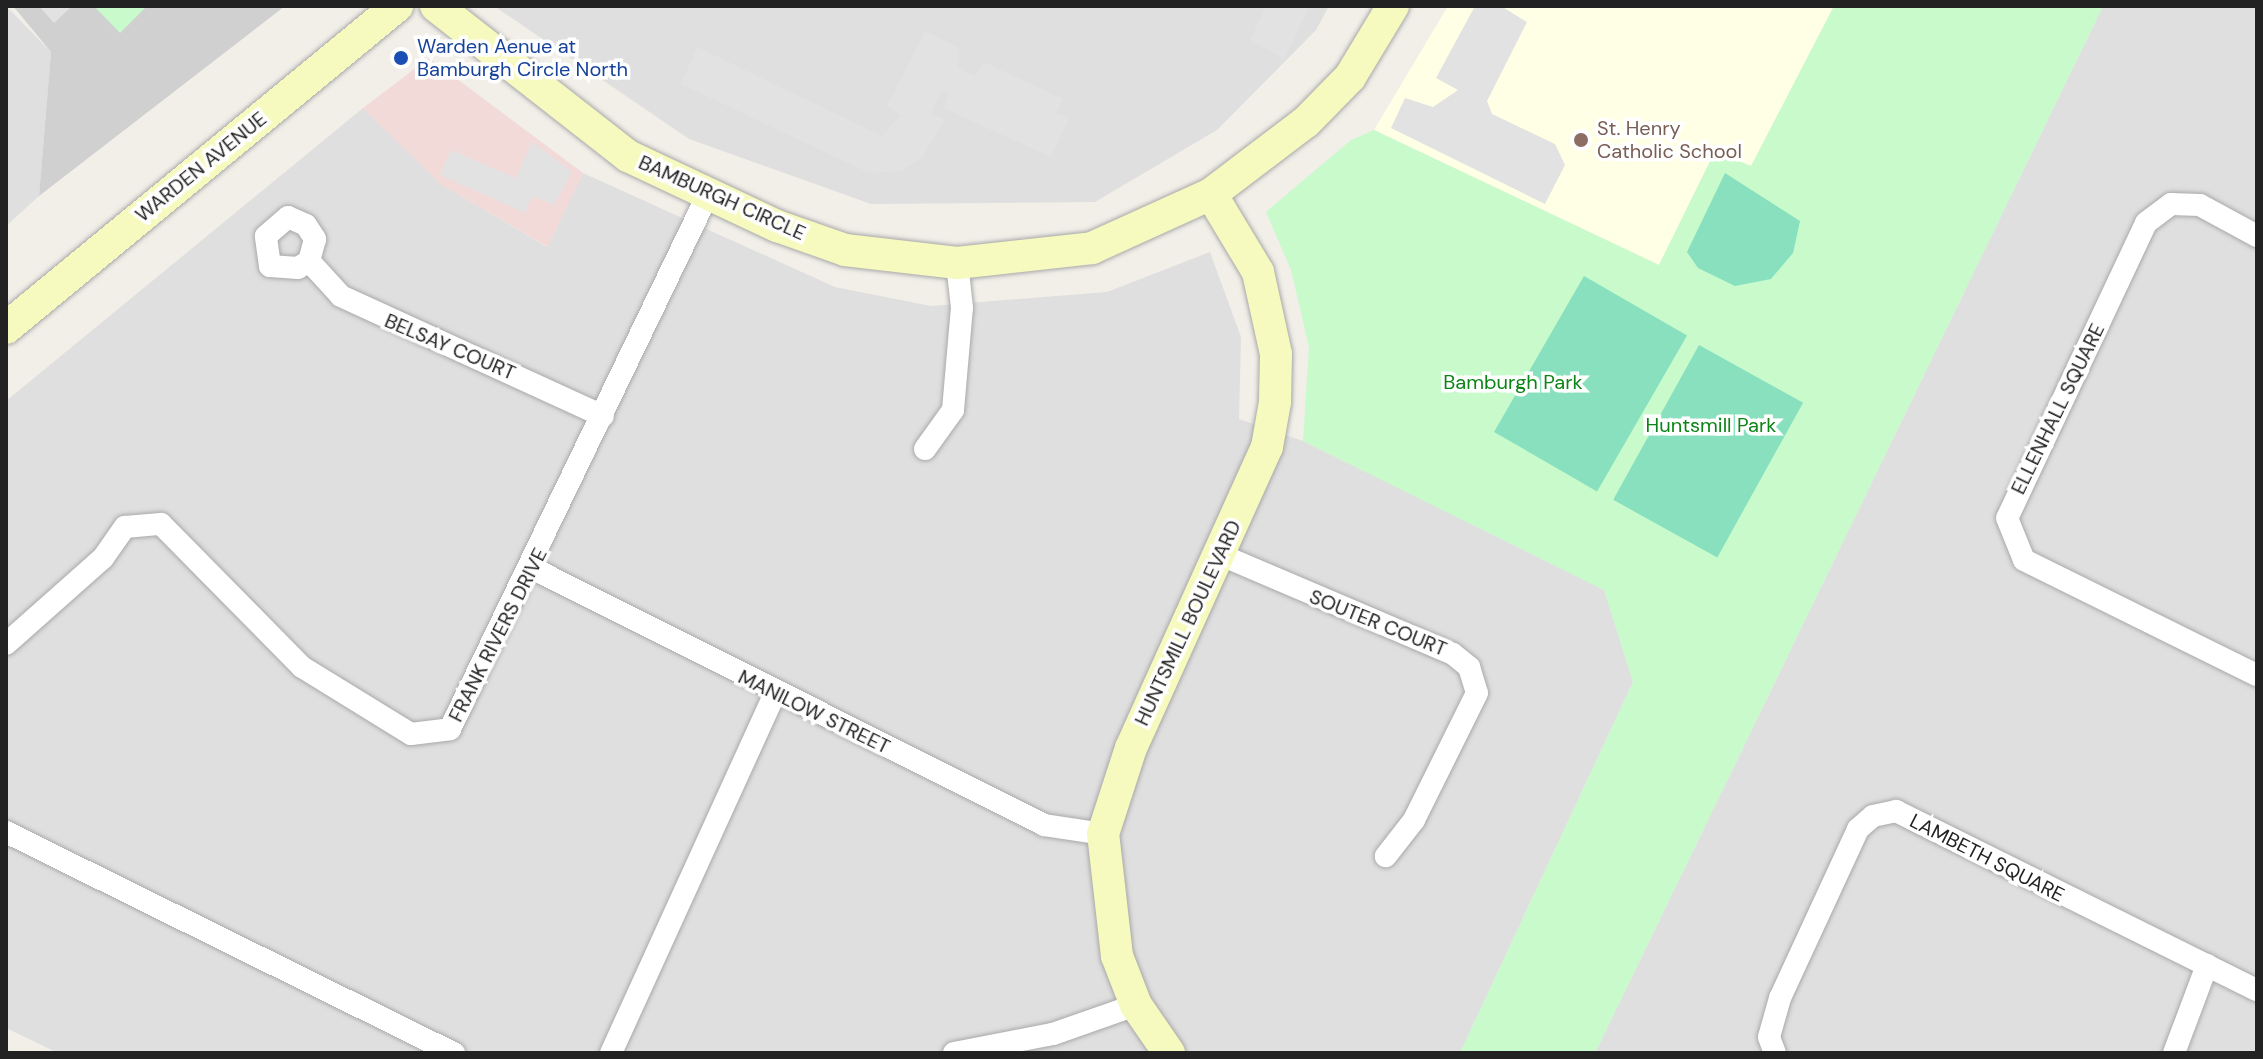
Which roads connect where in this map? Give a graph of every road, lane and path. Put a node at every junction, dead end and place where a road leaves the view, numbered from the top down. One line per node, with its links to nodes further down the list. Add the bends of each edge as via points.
1 (397, 6): 9 (street, WARDEN AVENUE)
2 (436, 6): 4 (street, BAMBURGH CIRCLE, via 574,119 628,156)
3 (1393, 6): 5 (street, BAMBURGH CIRCLE, via 1331,96)
4 (709, 192): 8 (street, BAMBURGH CIRCLE, via 845,250); 10 (street, FRANK RIVERS DRIVE)
5 (1211, 194): 8 (street, BAMBURGH CIRCLE, via 1092,248); 12 (street, HUNTSMILL BOULEVARD, via 1258,272 1276,354 1267,447)
6 (2257, 236): 15 (street, ELLENHALL SQUARE, via 2200,205 2171,204 2146,223 2007,518 2024,560)
7 (309, 261): 10 (street, BELSAY COURT, via 341,296 367,311)
8 (957, 263): 11 (street, via 962,308 953,410)
9 (6, 328)
10 (603, 416): 13 (street, FRANK RIVERS DRIVE)
11 (925, 449)
12 (1221, 555): 18 (street, HUNTSMILL BOULEVARD, via 1131,748); 19 (street, SOUTER COURT, via 1453,654 1472,672 1477,693 1414,820)
13 (532, 568): 14 (street, FRANK RIVERS DRIVE, via 461,718 440,735 411,734 302,667 161,524 125,527 103,558); 16 (street, MANILOW STREET)
14 (6, 644)
15 (2257, 675)
16 (775, 693): 18 (street, MANILOW STREET, via 1044,825); 24 (street)
17 (6, 832): 23 (street)
18 (1103, 834): 22 (street, HUNTSMILL BOULEVARD, via 1117,956)
19 (1386, 856)
20 (2207, 965): 21 (street, LAMBETH SQUARE); 27 (street, LAMBETH SQUARE, via 1896,811 1885,813 1858,829 1780,998 1769,1037); 28 (street)
21 (2257, 990)
22 (1136, 1005): 25 (street, via 1053,1034); 26 (street, HUNTSMILL BOULEVARD)
23 (454, 1053)
24 (611, 1053)
25 (954, 1053)
26 (1169, 1053)
27 (1775, 1053)
28 (2174, 1053)

